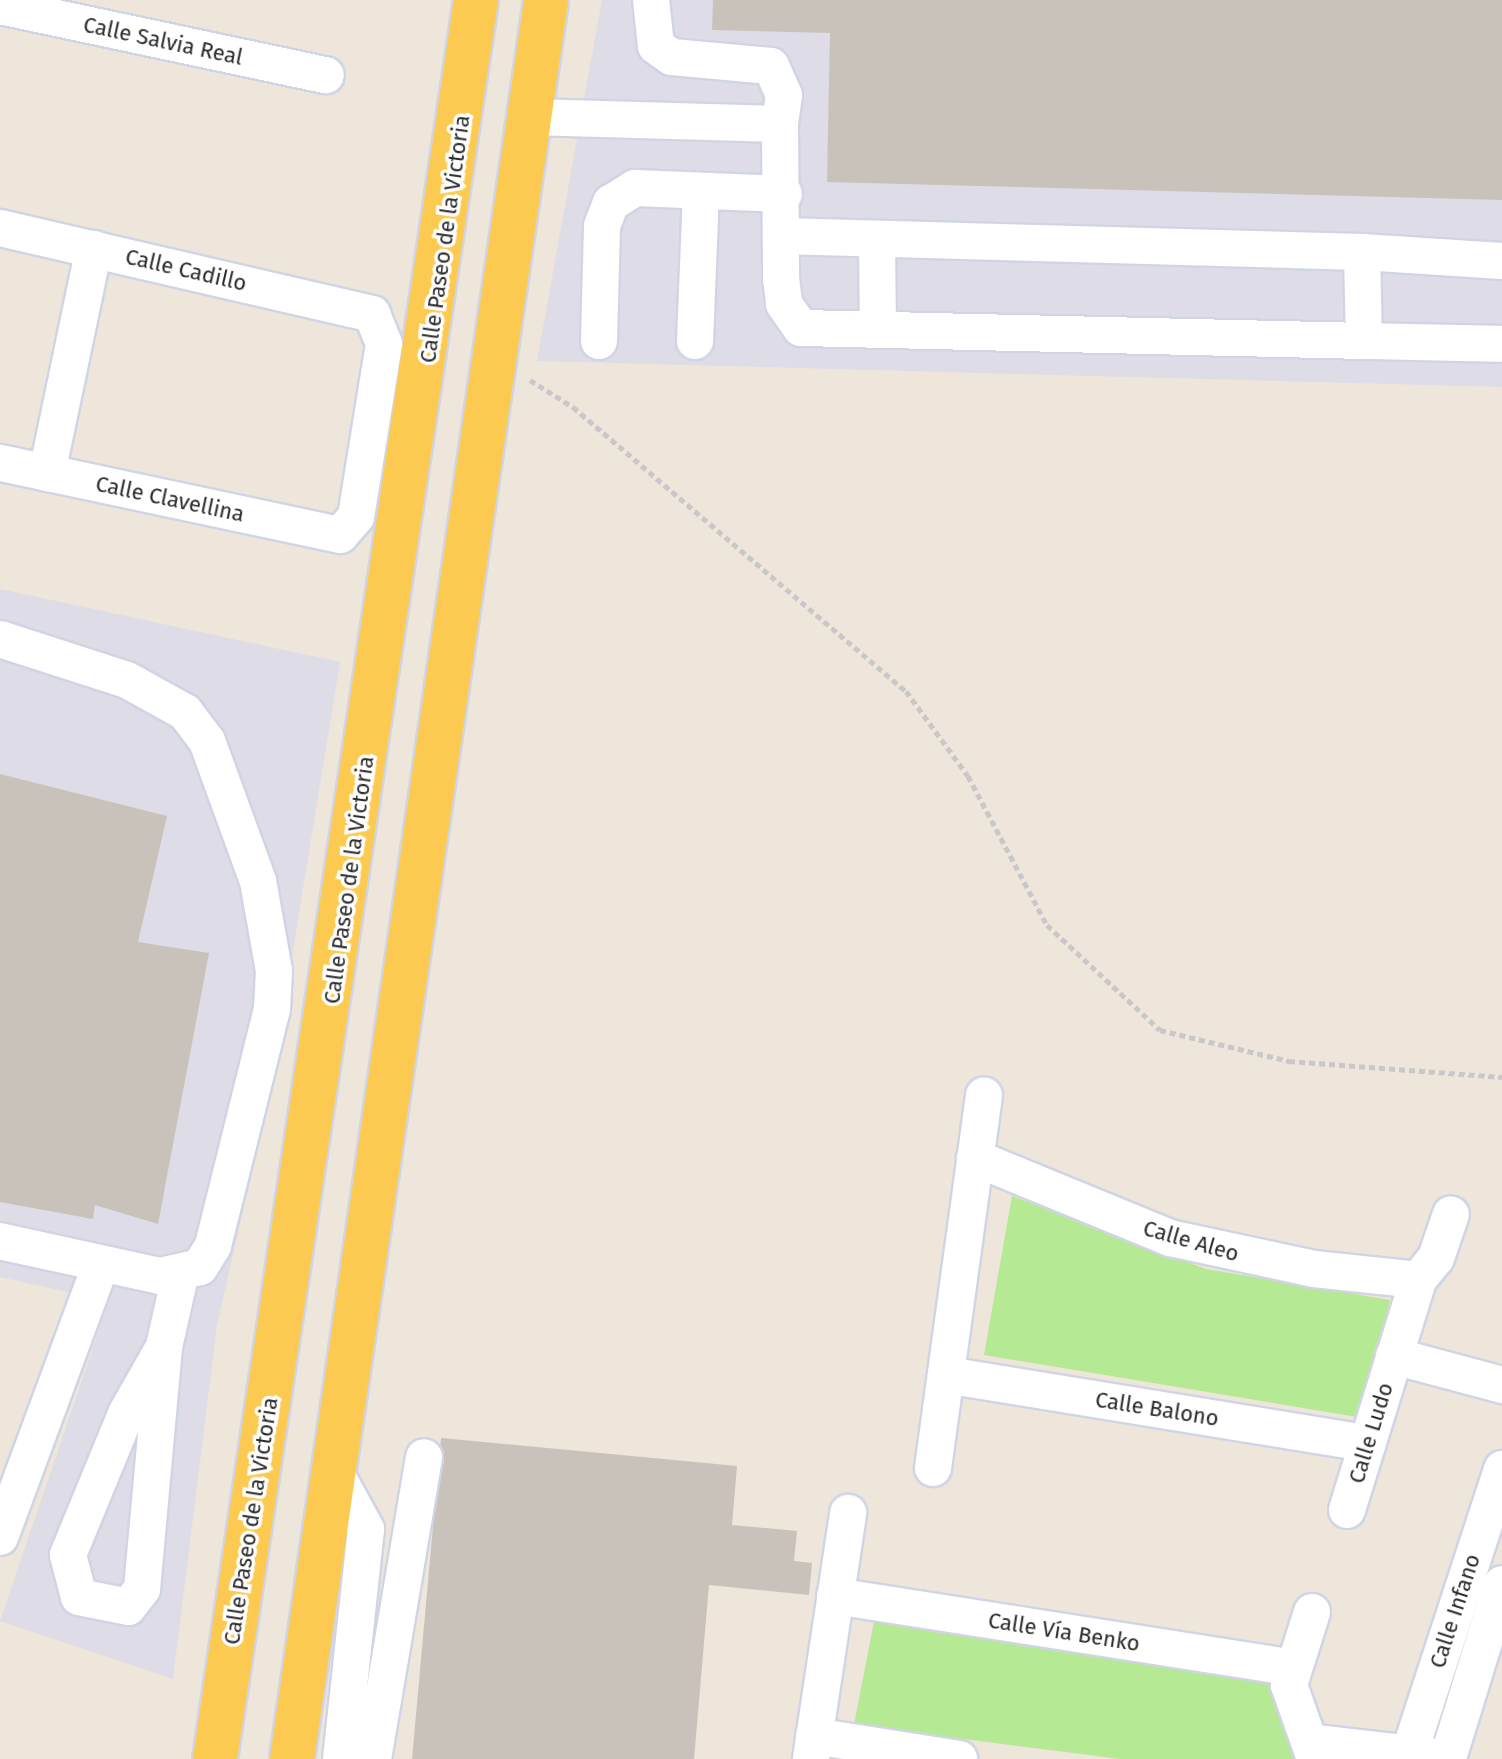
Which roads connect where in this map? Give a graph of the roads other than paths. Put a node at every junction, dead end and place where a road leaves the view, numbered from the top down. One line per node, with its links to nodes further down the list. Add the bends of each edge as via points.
1 (476, 0): 52 (main road, Calle Paseo de la Victoria)
2 (546, 0): 6 (main road)
3 (651, 0): 7 (street, via 656,46 672,57 771,66 784,95)
4 (0, 6): 5 (street, Calle Salvia Real)
5 (326, 75)
6 (530, 117): 7 (street); 38 (main road)
7 (780, 124): 9 (street)
8 (701, 191): 9 (street); 17 (street, via 635,188 611,203 602,226); 18 (street)
9 (784, 194): 11 (street)
10 (0, 228): 13 (street, Calle Cadillo)
11 (781, 236): 12 (street); 16 (street, via 784,304 801,328)
12 (877, 240): 14 (street); 16 (street)
13 (94, 249): 22 (street); 23 (street, Calle Cadillo, via 372,314 384,344 356,517)
14 (1362, 252): 15 (street); 19 (street)
15 (1502, 261)
16 (878, 329): 19 (street)
17 (599, 341)
18 (695, 341)
19 (1364, 341): 20 (street)
20 (1502, 344)
21 (0, 463): 22 (street, Calle Clavellina)
22 (47, 473): 23 (street, Calle Clavellina)
23 (340, 535)
24 (0, 639): 30 (street, via 127,680 185,712 207,741 258,881 271,928 272,1009 213,1246 200,1267)
25 (984, 1095): 26 (street)
26 (975, 1158): 31 (street, Calle Aleo, via 1170,1238 1314,1269); 34 (street)
27 (1451, 1214): 31 (street, Calle Ludo, via 1436,1258)
28 (0, 1241): 29 (street)
29 (101, 1264): 30 (street); 43 (street)
30 (180, 1276): 32 (street)
31 (1418, 1280): 33 (street, Calle Ludo)
32 (164, 1347): 32 (street, via 142,1589 128,1607 79,1597 68,1555 126,1414)
33 (1394, 1356): 35 (street, Calle Ludo); 36 (street, Calle Ludo)
34 (946, 1375): 36 (street, Calle Balono); 39 (street)
35 (1502, 1385)
36 (1368, 1443): 41 (street, Calle Ludo)
37 (424, 1457): 55 (street)
38 (332, 1467): 53 (main road); 54 (street, via 366,1529)
39 (933, 1468)
40 (1502, 1469): 50 (street, Calle Infano)
41 (1347, 1510)
42 (848, 1513): 45 (street)
43 (2, 1528)
44 (1502, 1584): 51 (street, Calle Infano)
45 (835, 1596): 47 (street, Calle Vía Benko); 48 (street)
46 (1312, 1612): 47 (street)
47 (1293, 1668): 49 (street, via 1291,1699)
48 (812, 1748): 56 (street)
49 (1316, 1751): 50 (street)
50 (1409, 1754): 51 (street)
51 (1448, 1758): 57 (street)
52 (215, 1759)
53 (292, 1759)
54 (341, 1759)
55 (373, 1759)
56 (959, 1759)
57 (1456, 1759)

